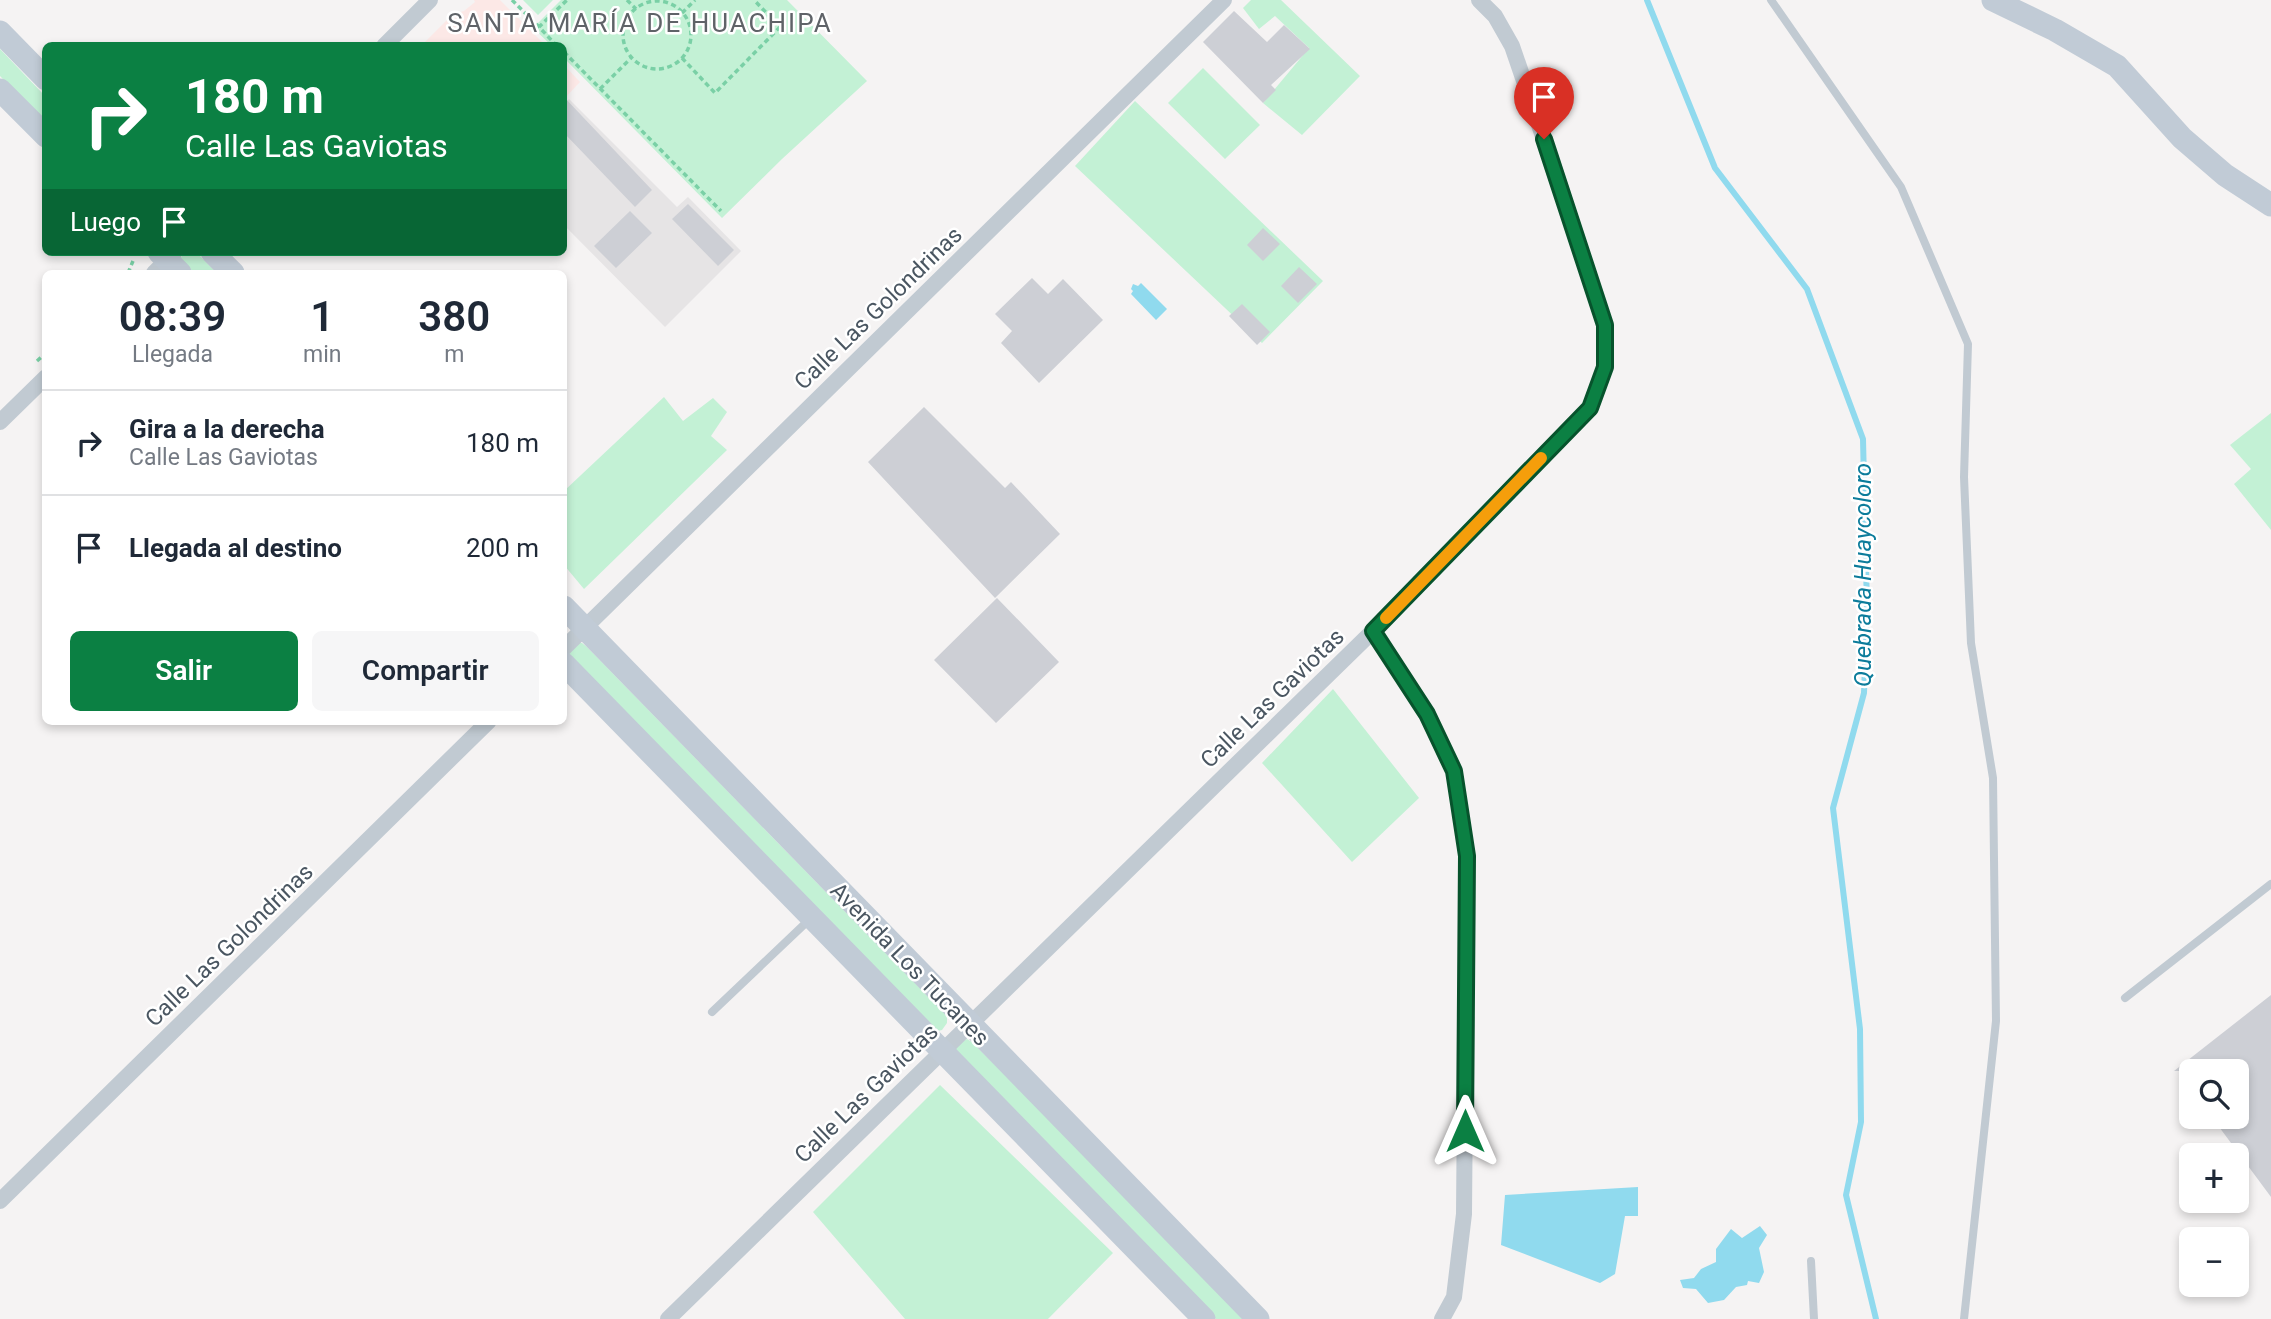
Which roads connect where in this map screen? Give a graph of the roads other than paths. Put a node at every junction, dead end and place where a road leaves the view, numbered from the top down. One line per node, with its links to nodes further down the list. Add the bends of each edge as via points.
1 (430, 0): 7 (street)
2 (1224, 0): 17 (street, Calle Las Golondrinas)
3 (1479, 0): 18 (street, Calle Las Gaviotas, via 1512,46 1556,173 1605,325 1605,367 1590,408)
4 (1771, 0): 35 (lane, via 1901,187 1968,344 1964,477 1970,629 1993,778 1996,1021)
5 (1993, 0): 11 (street, via 2117,66 2182,138 2225,175)
6 (0, 32): 8 (street)
7 (388, 42)
8 (42, 75)
9 (0, 90): 10 (street)
10 (42, 132)
11 (2271, 205)
12 (216, 256): 13 (street)
13 (230, 270)
14 (42, 381): 15 (street)
15 (0, 422)
16 (567, 610): 17 (street, Avenida Los Tucanes)
17 (584, 628): 19 (street, Calle Las Golondrinas); 26 (street, Avenida Los Tucanes)
18 (1373, 631): 26 (street, Calle Las Gaviotas); 33 (street, via 1427,714 1454,771 1467,856 1464,1214 1454,1297)
19 (567, 645)
20 (567, 667): 23 (street, Avenida Los Tucanes)
21 (485, 725): 28 (street, Calle Las Golondrinas)
22 (2271, 884): 24 (lane)
23 (811, 919): 25 (lane); 27 (street, Avenida Los Tucanes)
24 (2125, 998)
25 (712, 1012)
26 (969, 1024): 27 (street, Calle Las Gaviotas); 32 (street, Avenida Los Tucanes)
27 (940, 1051): 30 (street, Calle Las Gaviotas); 31 (street, Avenida Los Tucanes)
28 (0, 1201)
29 (1811, 1261): 34 (lane)
30 (668, 1319)
31 (1204, 1319)
32 (1258, 1319)
33 (1442, 1319)
34 (1814, 1319)
35 (1964, 1319)

